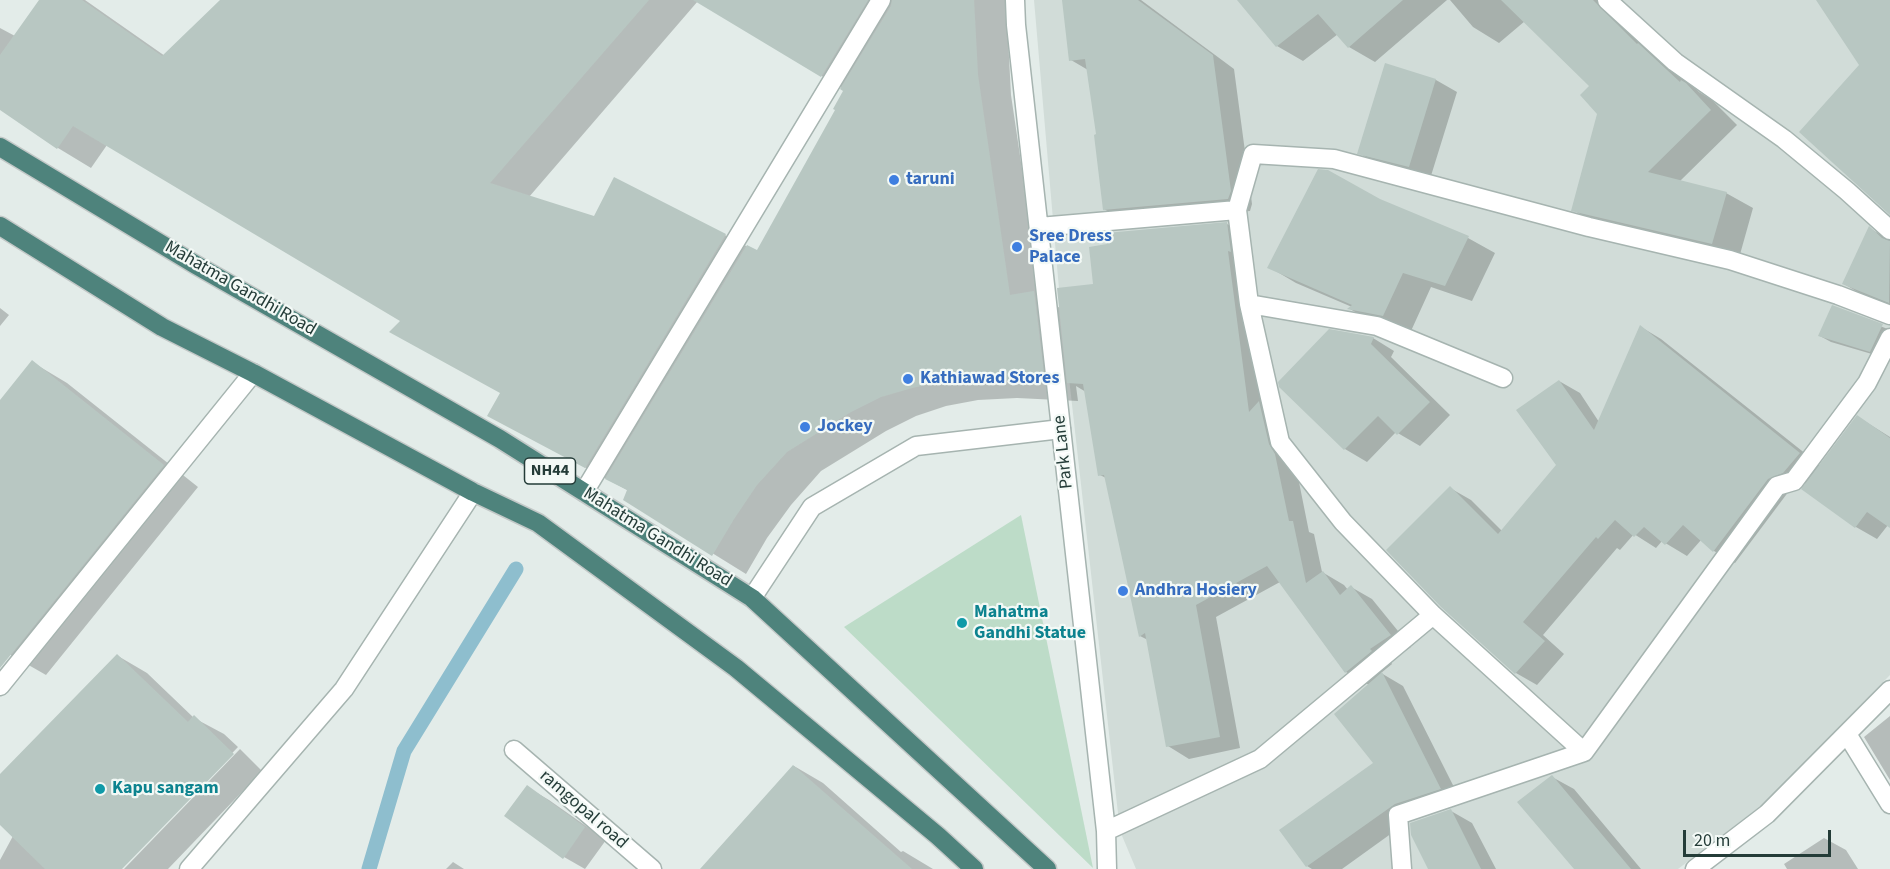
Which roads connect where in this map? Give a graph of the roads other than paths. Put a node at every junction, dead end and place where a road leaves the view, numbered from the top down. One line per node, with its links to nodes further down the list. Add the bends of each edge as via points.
1 (880, 0): 16 (street)
2 (1015, 0): 7 (street, Park Lane)
3 (1607, 0): 8 (street, via 1675,62 1784,139)
4 (0, 147): 16 (highway, Mahatma Gandhi Road / NH44)
5 (1237, 210): 7 (street); 9 (street); 10 (street, via 1252,154 1335,159 1730,260)
6 (0, 226): 12 (highway, via 162,327)
7 (1039, 226): 14 (street, Park Lane)
8 (1890, 230)
9 (1249, 304): 13 (street, via 1377,326); 18 (street, via 1280,442 1343,522)
10 (1890, 315)
11 (1890, 338): 23 (street, via 1867,383 1794,481 1777,486)
12 (253, 373): 15 (highway); 19 (street)
13 (1503, 378)
14 (1061, 429): 17 (street, via 916,446 812,507); 25 (street, Park Lane)
15 (473, 492): 26 (street, via 344,689); 28 (highway, via 538,523 736,668)
16 (585, 492): 17 (highway, Mahatma Gandhi Road / NH44)
17 (752, 598): 29 (highway, Mahatma Gandhi Road / NH44)
18 (1433, 615): 23 (street); 25 (street, via 1260,759)
19 (0, 686)
20 (1890, 690): 21 (street)
21 (1847, 734): 24 (street); 32 (street, via 1767,814)
22 (514, 750): 27 (street, ramgopal road)
23 (1584, 752): 31 (street, via 1398,815)
24 (1890, 804)
25 (1106, 831): 30 (street, Park Lane)
26 (189, 869)
27 (652, 869)
28 (974, 869)
29 (1047, 869)
30 (1107, 869)
31 (1402, 869)
32 (1695, 869)

